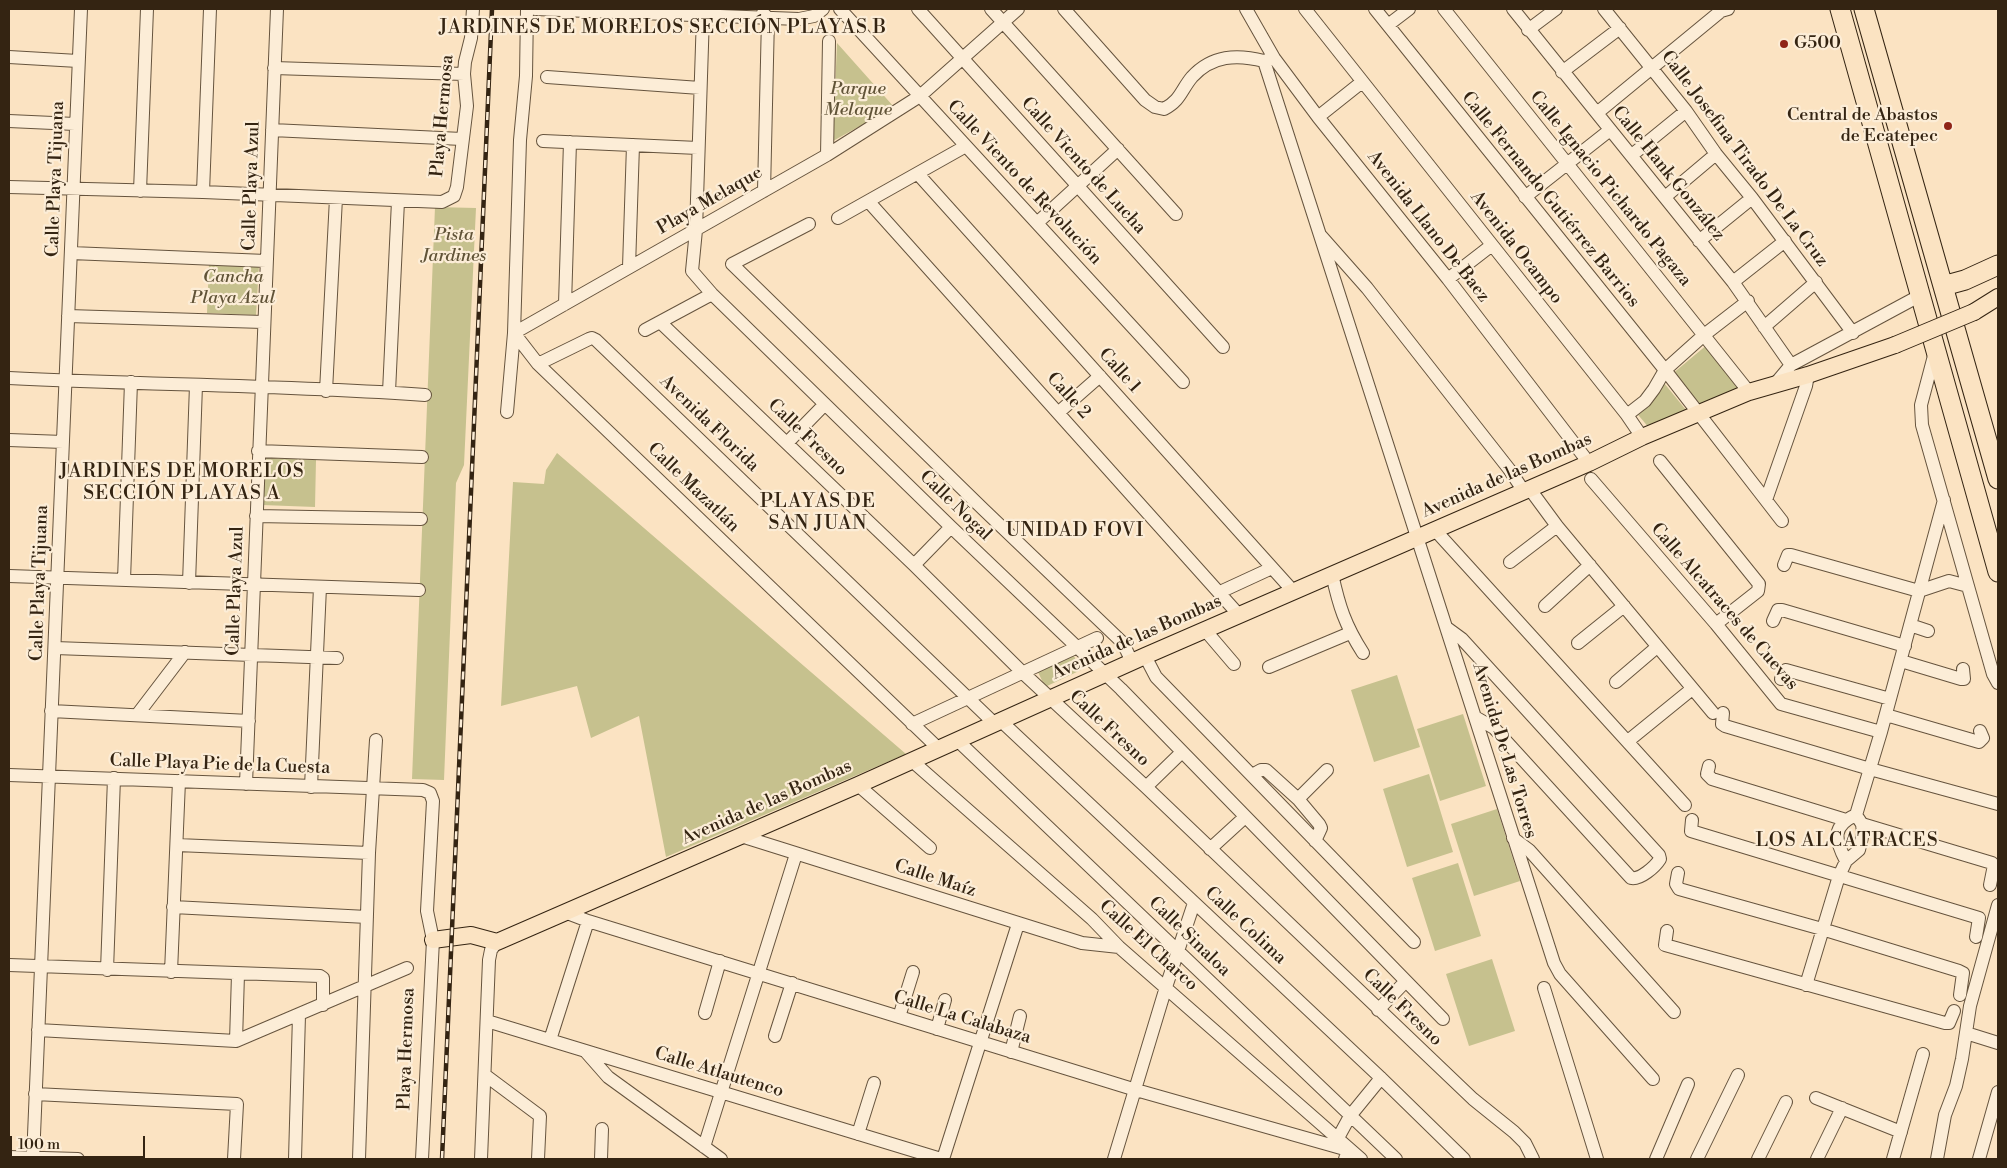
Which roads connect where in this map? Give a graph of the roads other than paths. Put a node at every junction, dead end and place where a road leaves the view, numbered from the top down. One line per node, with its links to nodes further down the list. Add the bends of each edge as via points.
1 (80, 9): 35 (street, Calle Playa Tijuana)
2 (147, 9): 66 (street)
3 (210, 9): 68 (street)
4 (277, 9): 37 (street, Calle Playa Azul)
5 (473, 9): 39 (street, Playa Hermosa)
6 (527, 9): 103 (street)
7 (535, 9): 26 (street)
8 (823, 9): 25 (street, via 807,19)
9 (840, 9): 43 (street, Calle Viento de Revolución)
10 (918, 9): 33 (street, Calle Viento de Lucha)
11 (991, 9): 27 (street)
12 (1018, 9): 27 (street, Playa Melaque)
13 (1064, 9): 34 (street, via 1145,100 1155,107 1164,109 1174,104 1192,77 1209,64 1228,56)
14 (1246, 9): 34 (street, Avenida Llano De Baez)
15 (1305, 9): 41 (street, Avenida Ocampo)
16 (1375, 9): 28 (street, Calle Fernando Gutiérrez Barrios)
17 (1409, 9): 28 (street)
18 (1444, 9): 61 (street, Calle Ignacio Pichardo Pagaza)
19 (1513, 9): 30 (street, Calle Hank González)
20 (1556, 9): 30 (street)
21 (1604, 9): 29 (street, Calle Josefina Tirado De La Cruz)
22 (1728, 9): 36 (street, via 1721,11)
23 (1840, 9): 94 (highway)
24 (1864, 9): 92 (highway)
25 (764, 13): 26 (street); 67 (street)
26 (703, 15): 42 (street, Calle Nogal)
27 (1003, 22): 33 (street, Playa Melaque); 57 (street)
28 (1388, 25): 70 (street, Calle Fernando Gutiérrez Barrios)
29 (1620, 28): 36 (street, Calle Josefina Tirado De La Cruz); 38 (street)
30 (1528, 30): 38 (street, Calle Hank González)
31 (829, 41): 59 (street)
32 (9, 58): 35 (street)
33 (962, 59): 43 (street, Playa Melaque); 63 (street, Calle Viento de Lucha)
34 (1269, 60): 46 (street, Avenida Llano De Baez); 81 (street, Avenida De Las Torres)
35 (78, 61): 48 (street, Calle Playa Tijuana)
36 (1652, 67): 44 (street, Calle Josefina Tirado De La Cruz); 45 (street)
37 (274, 68): 39 (street); 49 (street, Calle Playa Azul)
38 (1562, 72): 45 (street, Calle Hank González)
39 (464, 74): 51 (street, Playa Hermosa, via 466,106)
40 (547, 77): 42 (street)
41 (1362, 82): 46 (street); 84 (street, Avenida Ocampo)
42 (700, 88): 56 (street, Calle Nogal)
43 (920, 96): 55 (street, Calle Viento de Revolución); 59 (street, Playa Melaque)
44 (1686, 111): 58 (street, Calle Josefina Tirado De La Cruz); 60 (street)
45 (1597, 113): 50 (street, Calle Hank González)
46 (1318, 117): 89 (street, Avenida Llano De Baez)
47 (9, 121): 48 (street)
48 (75, 124): 65 (street, Calle Playa Tijuana)
49 (272, 130): 51 (street); 69 (street, Calle Playa Azul)
50 (1610, 130): 60 (street, Calle Hank González); 61 (street)
51 (462, 139): 74 (street, Playa Hermosa, via 454,196 442,202)
52 (543, 140): 53 (street)
53 (570, 142): 54 (street); 97 (street)
54 (633, 145): 56 (street); 88 (street)
55 (966, 146): 62 (street); 78 (street, Calle Viento de Revolución)
56 (698, 148): 80 (street, Calle Nogal)
57 (1118, 149): 63 (street); 76 (street)
58 (1716, 154): 71 (street); 73 (street, Calle Josefina Tirado De La Cruz)
59 (827, 155): 67 (street, Playa Melaque)
60 (1632, 155): 71 (street, Calle Hank González)
61 (1567, 164): 70 (street); 105 (street, Calle Ignacio Pichardo Pagaza)
62 (918, 174): 75 (street); 112 (street, Calle 1)
63 (1077, 186): 78 (street); 106 (street, Calle Viento de Lucha)
64 (9, 187): 65 (street)
65 (73, 190): 66 (street); 85 (street, Calle Playa Tijuana)
66 (140, 191): 68 (street)
67 (764, 191): 80 (street, Playa Melaque)
68 (203, 192): 69 (street)
69 (269, 196): 72 (street); 86 (street, Calle Playa Azul)
70 (1525, 197): 110 (street, Calle Fernando Gutiérrez Barrios)
71 (1665, 197): 82 (street, Calle Hank González)
72 (336, 198): 74 (street); 120 (street)
73 (1752, 198): 82 (street); 83 (street, Calle Josefina Tirado De La Cruz)
74 (398, 201): 121 (street)
75 (869, 202): 77 (street); 126 (street, Calle 2)
76 (1176, 214)
77 (838, 218)
78 (1037, 223): 116 (street, Calle Viento de Revolución)
79 (809, 224): 188 (street, via 732,264)
80 (696, 230): 88 (street, Playa Melaque); 93 (street, Calle Nogal, via 692,272)
81 (1318, 233): 139 (street, via 1367,288); 148 (street, Avenida De Las Torres)
82 (1699, 241): 90 (street, Calle Hank González)
83 (1785, 241): 90 (street); 91 (street, Calle Josefina Tirado De La Cruz)
84 (1492, 245): 89 (street); 128 (street, Avenida Ocampo)
85 (71, 253): 86 (street); 98 (street, Calle Playa Tijuana)
86 (266, 261): 99 (street, Calle Playa Azul)
87 (1998, 265): 92 (highway)
88 (629, 267): 97 (street, Playa Melaque)
89 (1448, 279): 136 (street, Avenida Llano De Baez)
90 (1733, 282): 96 (street, Calle Hank González)
91 (1816, 282): 101 (street); 104 (street, Calle Josefina Tirado De La Cruz)
92 (1943, 286): 138 (highway)
93 (712, 294): 100 (street); 124 (street, Calle Nogal)
94 (1921, 296): 104 (street); 107 (highway)
95 (1998, 298): 111 (main road, Avenida de las Bombas, bridge, via 1974,312 1896,345)
96 (1748, 301): 101 (street, Calle Hank González); 105 (street)
97 (565, 304): 103 (street, Playa Melaque)
98 (68, 316): 99 (street); 114 (street, Calle Playa Tijuana)
99 (263, 322): 119 (street, Calle Playa Azul)
100 (662, 322): 102 (street); 132 (street, Calle Fresno)
101 (1764, 327): 109 (street, Calle Hank González)
102 (645, 330)
103 (514, 333): 108 (street, Calle Mazatlán); 125 (street)
104 (1853, 333): 109 (street)
105 (1704, 335): 110 (street); 122 (street, Calle Ignacio Pichardo Pagaza)
106 (1223, 347)
107 (1936, 352): 141 (street, via 1921,405 1922,425); 154 (highway)
108 (538, 364): 199 (street, Avenida Florida, via 589,339 596,340); 208 (street, Calle Mazatlán)
109 (1791, 365): 117 (street)
110 (1665, 370): 127 (street, Calle Fernando Gutiérrez Barrios); 128 (street, via 1645,401)
111 (1808, 375): 117 (main road, Avenida de las Bombas); 140 (street)
112 (1100, 376): 126 (street); 153 (street, Calle 1)
113 (9, 378): 114 (street)
114 (65, 381): 115 (street); 131 (street, Calle Playa Tijuana)
115 (131, 382): 118 (street); 158 (street)
116 (1183, 382)
117 (1774, 384): 122 (main road, Avenida de las Bombas)
118 (196, 385): 119 (street); 159 (street)
119 (261, 386): 120 (street); 133 (street, Calle Playa Azul)
120 (326, 390): 121 (street)
121 (389, 392): 123 (street)
122 (1749, 392): 127 (main road, Avenida de las Bombas)
123 (425, 395)
124 (825, 404): 132 (street); 146 (street, Calle Nogal)
125 (507, 412)
126 (1059, 412): 166 (street, Calle 2)
127 (1698, 413): 129 (main road, Avenida de las Bombas); 140 (street, Calle Fernando Gutiérrez Barrios)
128 (1627, 415): 129 (street, Avenida Ocampo)
129 (1642, 437): 136 (main road, Avenida de las Bombas)
130 (9, 440): 131 (street)
131 (64, 442): 157 (street, Calle Playa Tijuana)
132 (787, 443): 150 (street, Calle Fresno)
133 (258, 451): 134 (street); 142 (street, Calle Playa Azul)
134 (422, 457)
135 (1660, 461): 171 (street, via 1759,584 1758,590)
136 (1589, 463): 139 (main road, Avenida de las Bombas)
137 (1591, 479): 171 (street, Calle Alcatraces de Cuevas)
138 (1998, 479)
139 (1526, 489): 145 (street); 147 (main road, Avenida de las Bombas)
140 (1766, 500): 144 (street, Calle Fernando Gutiérrez Barrios)
141 (1944, 500): 161 (street); 165 (street)
142 (256, 516): 143 (street); 160 (street, Calle Playa Azul)
143 (421, 519)
144 (1782, 521)
145 (1557, 526): 149 (street); 151 (street)
146 (951, 527): 150 (street); 180 (street, Calle Nogal)
147 (1435, 530): 148 (main road, Avenida de las Bombas); 213 (street)
148 (1417, 537): 155 (main road, Avenida de las Bombas); 173 (street, Avenida De Las Torres)
149 (1510, 562)
150 (914, 565): 193 (street, Calle Fresno)
151 (1590, 565): 167 (street); 168 (street)
152 (1784, 565): 165 (street, via 1791,555)
153 (1272, 568): 164 (street, Calle 1); 166 (street)
154 (1998, 572)
155 (1332, 574): 164 (main road, Avenida de las Bombas); 176 (street, via 1340,610)
156 (9, 576): 157 (street)
157 (57, 577): 158 (street); 182 (street, Calle Playa Tijuana)
158 (124, 580): 159 (street)
159 (188, 583): 160 (street)
160 (253, 584): 162 (street); 184 (street, Calle Playa Azul)
161 (1968, 586): 165 (street, via 1949,581); 197 (street)
162 (320, 587): 163 (street); 186 (street)
163 (419, 590)
164 (1293, 591): 169 (main road, Avenida de las Bombas)
165 (1919, 591): 172 (street)
166 (1220, 592): 169 (street, Calle 2)
167 (1545, 606)
168 (1624, 606): 178 (street); 181 (street)
169 (1239, 614): 174 (main road, Avenida de las Bombas)
170 (1772, 621): 179 (street, via 1775,612 1782,610)
171 (1716, 624): 210 (street, Calle Alcatraces de Cuevas, via 1781,704)
172 (1910, 625): 175 (street); 179 (street)
173 (1447, 628): 205 (street, Avenida De Las Torres); 205 (street, via 1462,639 1652,848 1660,860 1658,863 1635,879 1631,878 1494,728)
174 (1205, 630): 188 (main road, Avenida de las Bombas); 190 (street)
175 (1928, 631)
176 (1350, 633): 185 (street); 191 (street)
177 (1097, 638): 180 (street, Avenida de las Bombas)
178 (1578, 643)
179 (1905, 646): 189 (street)
180 (1076, 647): 193 (street, Avenida de las Bombas); 194 (street, Calle Nogal)
181 (1657, 647): 196 (street); 198 (street)
182 (55, 648): 183 (street); 202 (street, Calle Playa Tijuana)
183 (185, 652): 184 (street); 203 (street)
184 (252, 654): 186 (street); 206 (street, Calle Playa Azul)
185 (1363, 654)
186 (317, 657): 187 (street); 227 (street)
187 (337, 658)
188 (1138, 659): 194 (main road, Avenida de las Bombas); 221 (street)
189 (1901, 660): 192 (street, via 1961,680 1965,676); 201 (street)
190 (1234, 664)
191 (1269, 667)
192 (1963, 669)
193 (1022, 672): 199 (street, Avenida de las Bombas); 200 (street, Calle Fresno)
194 (1105, 674): 200 (main road, Avenida de las Bombas); 215 (street, Calle Nogal)
195 (1781, 679): 201 (street, via 1786,670 1790,670)
196 (1616, 682)
197 (1998, 684)
198 (1692, 689): 213 (street); 218 (street, via 1718,713 1726,726)
199 (968, 697): 207 (street, Avenida Florida); 208 (street, Avenida de las Bombas)
200 (1052, 698): 207 (main road, Avenida de las Bombas); 228 (street, Calle Fresno)
201 (1890, 699): 204 (street)
202 (51, 711): 203 (street); 222 (street, Calle Playa Tijuana)
203 (137, 715): 206 (street)
204 (1886, 715): 209 (street, via 1979,742 1983,738); 210 (street)
205 (1475, 717): 238 (street, Avenida De Las Torres)
206 (249, 721): 225 (street, Calle Playa Azul)
207 (998, 722): 212 (main road, Avenida de las Bombas); 249 (street, Calle Colima)
208 (912, 724): 214 (street, Calle Mazatlán)
209 (1980, 731)
210 (1881, 732): 218 (street)
211 (376, 740): 229 (street)
212 (957, 740): 214 (main road, Avenida de las Bombas); 263 (street, Calle Sinaloa)
213 (1628, 741): 233 (street)
214 (938, 748): 216 (main road, Avenida de las Bombas)
215 (1182, 752): 228 (street); 234 (street, Calle Nogal)
216 (911, 760): 226 (main road, Avenida de las Bombas); 262 (street, Calle El Charco, via 1092,919)
217 (1709, 766): 236 (street, via 1707,774 1712,780)
218 (1870, 769): 232 (street); 236 (street)
219 (1327, 770): 231 (street)
220 (9, 775): 222 (street, Calle Playa Pie de la Cuesta)
221 (1252, 775): 231 (street, via 1266,770); 239 (street)
222 (49, 776): 223 (street, Calle Playa Pie de la Cuesta); 266 (street, Calle Playa Tijuana)
223 (114, 778): 224 (street, Calle Playa Pie de la Cuesta); 268 (street)
224 (179, 781): 225 (street, Calle Playa Pie de la Cuesta); 240 (street)
225 (246, 784): 227 (street, Calle Playa Pie de la Cuesta)
226 (858, 785): 237 (main road, Avenida de las Bombas); 241 (street)
227 (311, 787): 229 (street, Calle Playa Pie de la Cuesta)
228 (1146, 787): 242 (street, Calle Fresno)
229 (373, 789): 230 (street, Calle Playa Pie de la Cuesta, via 423,790); 243 (street)
230 (430, 793): 259 (street, Playa Hermosa, via 433,801 427,911)
231 (1298, 799): 239 (street, via 1321,828)
232 (1998, 804)
233 (1685, 805)
234 (1245, 817): 242 (street); 273 (street, Calle Nogal)
235 (1692, 820): 247 (street, via 1691,831)
236 (1855, 820): 245 (street, via 1863,833 1860,850); 245 (street, via 1839,828 1837,844); 248 (street, via 1992,863 1995,869)
237 (741, 836): 244 (street, Calle Maíz); 252 (main road, Avenida de las Bombas)
238 (1513, 838): 284 (street, via 1529,850); 305 (street, Avenida De Las Torres, via 1560,974)
239 (1315, 841): 261 (street)
240 (176, 845): 243 (street); 251 (street)
241 (930, 848)
242 (1210, 849): 282 (street, Calle Fresno)
243 (369, 853): 253 (street)
244 (796, 854): 255 (street, Calle Maíz); 271 (street)
245 (1846, 861): 247 (street)
246 (1678, 873): 256 (street, via 1676,884 1679,889)
247 (1839, 876): 256 (street); 258 (street, via 1979,918)
248 (1990, 885)
249 (1194, 903): 263 (street); 304 (street, Calle Colima)
250 (1998, 904): 293 (street, via 1970,1006)
251 (173, 907): 253 (street); 269 (street)
252 (567, 913): 254 (street, Calle La Calabaza); 260 (main road, Avenida de las Bombas)
253 (367, 917): 276 (street)
254 (588, 921): 264 (street, Calle La Calabaza); 296 (street)
255 (1018, 924): 262 (street, Calle Maíz, via 1082,944); 297 (street)
256 (1822, 929): 275 (street); 279 (street, via 1964,973)
257 (1667, 931): 275 (street, via 1665,945)
258 (1976, 937)
259 (433, 940): 260 (main road, via 471,934); 329 (street, Playa Hermosa)
260 (497, 942): 290 (street, via 488,960)
261 (1414, 942)
262 (1119, 947): 277 (street, Calle El Charco)
263 (1178, 951): 277 (street); 315 (street, Calle Sinaloa)
264 (720, 961): 271 (street, Calle La Calabaza); 285 (street)
265 (9, 965): 266 (street)
266 (41, 966): 268 (street); 292 (street, Calle Playa Tijuana)
267 (407, 968): 276 (street)
268 (107, 970): 269 (street)
269 (171, 972): 272 (street)
270 (913, 972): 288 (street)
271 (758, 973): 274 (street, Calle La Calabaza); 309 (street)
272 (238, 974): 281 (street, via 320,976 325,982); 295 (street)
273 (1405, 982): 282 (street); 289 (street, Calle Nogal)
274 (792, 983): 288 (street, Calle La Calabaza); 294 (street)
275 (1806, 985): 283 (street, via 1945,1023 1951,1021)
276 (366, 986): 281 (street); 328 (street)
277 (1166, 986): 308 (street); 319 (street, Calle El Charco)
278 (1544, 988): 339 (street)
279 (1960, 995)
280 (945, 1000): 291 (street)
281 (323, 1005): 286 (street)
282 (1378, 1010): 338 (street, Calle Fresno, via 1473,1099 1514,1132 1525,1143)
283 (1954, 1011)
284 (1674, 1012)
285 (705, 1013)
286 (299, 1015): 295 (street); 327 (street)
287 (1020, 1016): 300 (street)
288 (899, 1017): 291 (street, Calle La Calabaza)
289 (1442, 1019)
290 (487, 1021): 296 (street, Calle Atlautenco); 302 (street)
291 (938, 1029): 297 (street, Calle La Calabaza)
292 (38, 1030): 295 (street); 311 (street, Calle Playa Tijuana)
293 (1966, 1033): 298 (street); 345 (street)
294 (775, 1036)
295 (236, 1040)
296 (550, 1040): 299 (street, Calle Atlautenco)
297 (980, 1042): 300 (street, Calle La Calabaza); 333 (street)
298 (1998, 1043)
299 (586, 1052): 309 (street, Calle Atlautenco); 320 (street, via 608,1077)
300 (1011, 1052): 308 (street, Calle La Calabaza)
301 (1923, 1054): 317 (street)
302 (484, 1075): 330 (street); 331 (street, via 540,1116)
303 (1738, 1076): 341 (street)
304 (1381, 1078): 315 (street); 337 (street, Calle Colima)
305 (1652, 1079)
306 (874, 1083): 318 (street)
307 (1688, 1084): 340 (street)
308 (1136, 1090): 321 (street, Calle La Calabaza); 334 (street)
309 (721, 1092): 318 (street, Calle Atlautenco); 320 (street)
310 (1998, 1092): 346 (street)
311 (35, 1094): 324 (street, Calle Playa Tijuana); 326 (street, via 238,1104)
312 (1816, 1098): 314 (street)
313 (1786, 1102): 342 (street)
314 (1842, 1108): 317 (street); 343 (street)
315 (1350, 1116): 319 (street); 336 (street, Calle Sinaloa)
316 (602, 1129): 323 (street)
317 (1901, 1132): 344 (street)
318 (858, 1134): 333 (street, Calle Atlautenco)
319 (1338, 1138): 321 (street, Calle El Charco)
320 (704, 1146): 332 (street)
321 (1347, 1154): 335 (street, Calle El Charco)
322 (9, 1157): 324 (street)
323 (604, 1157)
324 (33, 1158): 325 (street)
325 (78, 1159)
326 (234, 1159)
327 (295, 1159)
328 (359, 1159)
329 (422, 1159)
330 (481, 1159)
331 (538, 1159)
332 (721, 1159)
333 (942, 1159)
334 (1114, 1159)
335 (1361, 1159)
336 (1396, 1159)
337 (1464, 1159)
338 (1532, 1159)
339 (1597, 1159)
340 (1656, 1159)
341 (1697, 1159)
342 (1758, 1159)
343 (1817, 1159)
344 (1893, 1159)
345 (1937, 1159)
346 (1979, 1159)

